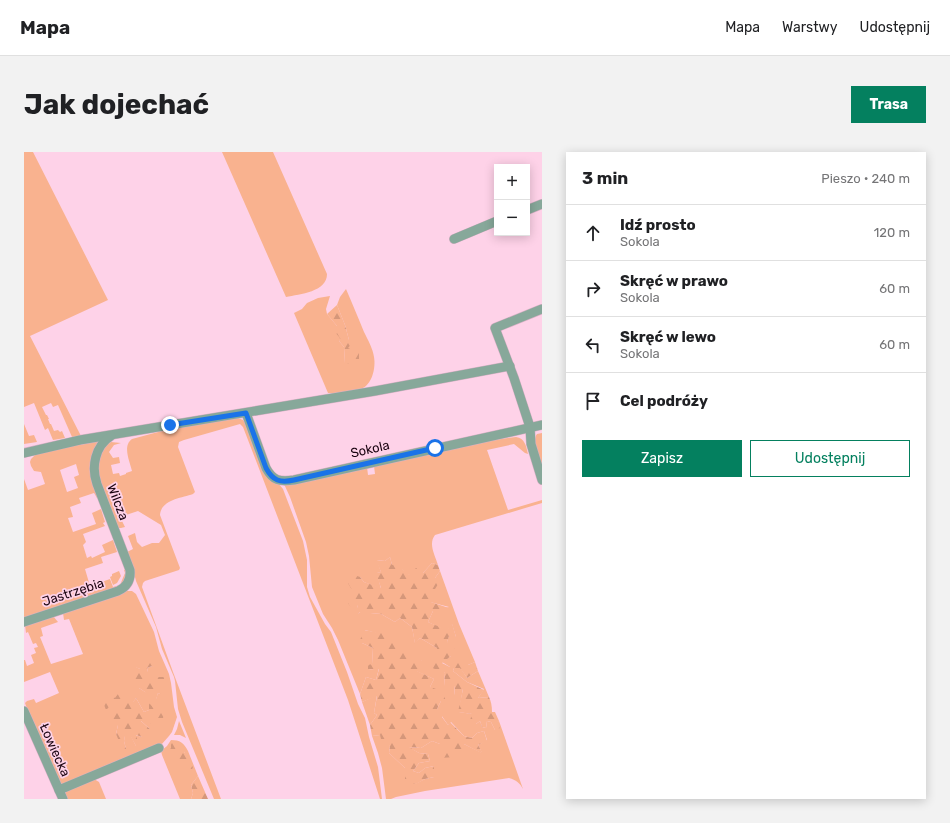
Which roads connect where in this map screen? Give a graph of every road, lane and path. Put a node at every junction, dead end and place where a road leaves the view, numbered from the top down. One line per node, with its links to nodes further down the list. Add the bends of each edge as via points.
1 (542, 204): 2 (street)
2 (530, 209)
3 (494, 223): 4 (street)
4 (454, 238)
5 (542, 309): 6 (street, via 495,328)
6 (510, 366): 7 (street); 9 (street)
7 (245, 413): 9 (street, Sokola, via 268,472 282,482); 10 (street)
8 (542, 425): 9 (street, Sokola)
9 (530, 427): 12 (street, via 531,444)
10 (112, 435): 11 (street); 13 (street, Wilcza, via 98,450 94,472 130,570)
11 (24, 453)
12 (542, 480)
13 (128, 582): 14 (street, Jastrzębia, via 118,591)
14 (24, 622)
15 (24, 711): 17 (street, Łowiecka)
16 (159, 748): 17 (street)
17 (58, 790): 18 (street, Łowiecka)
18 (63, 799)

